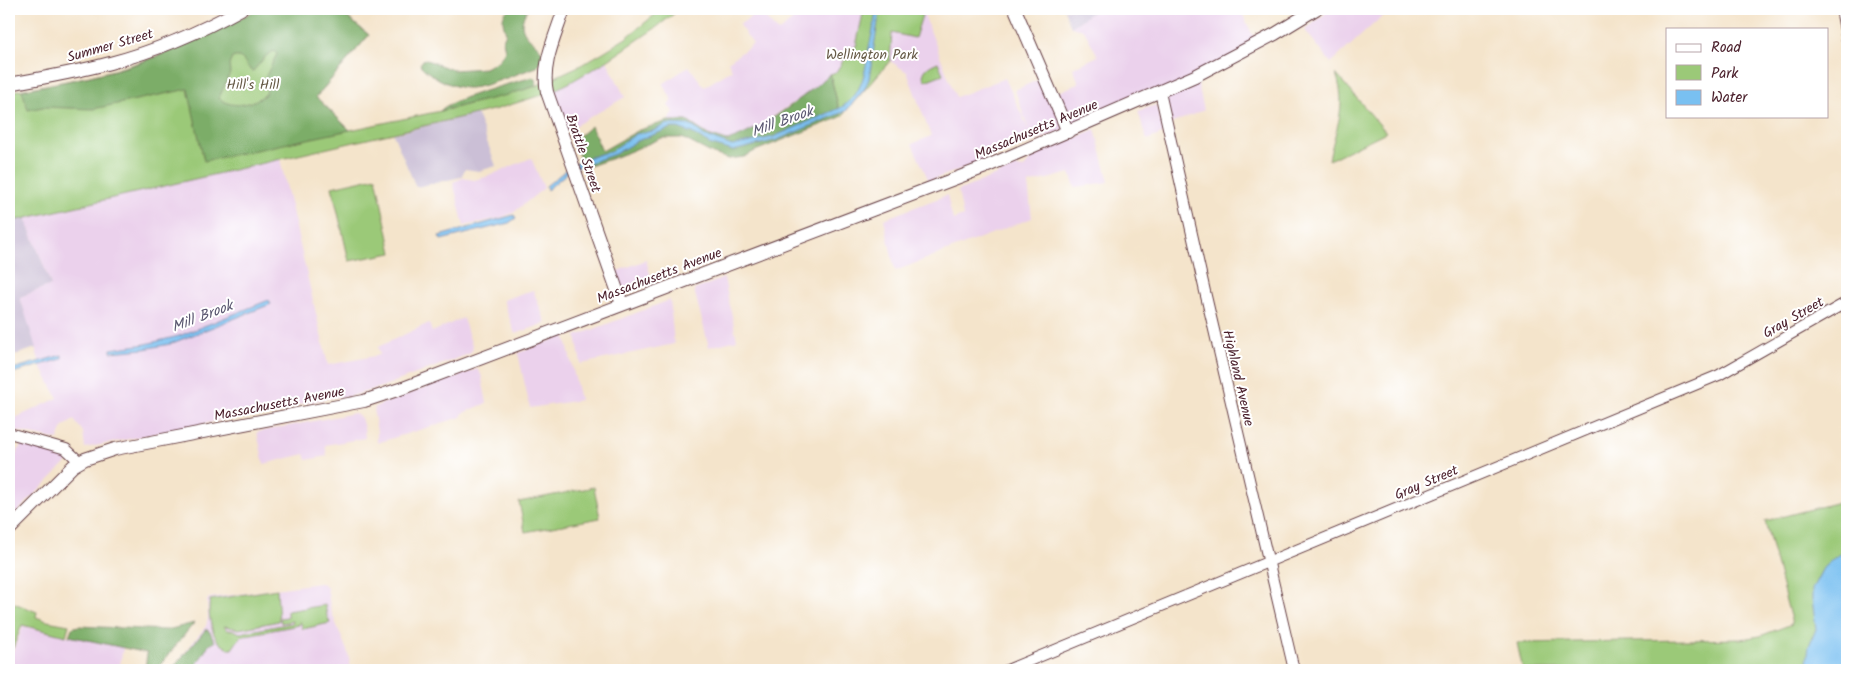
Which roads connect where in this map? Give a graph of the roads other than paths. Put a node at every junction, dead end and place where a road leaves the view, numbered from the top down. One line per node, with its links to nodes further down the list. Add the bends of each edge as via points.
1 (241, 9): 7 (main road, Summer Street, via 196,32 141,54 92,68)
2 (564, 9): 11 (main road, Brattle Street, via 547,62 548,97)
3 (1015, 9): 9 (main road)
4 (1316, 9): 8 (main road, Massachusetts Avenue, via 1218,65)
5 (1841, 9): 6 (street)
6 (1847, 41)
7 (9, 84)
8 (1160, 92): 9 (main road, Massachusetts Avenue); 15 (street, Highland Avenue)
9 (1068, 132): 11 (main road, Massachusetts Avenue, via 944,183)
10 (1847, 302): 15 (street, Gray Street, via 1719,375)
11 (622, 304): 13 (main road, Massachusetts Avenue, via 364,401 115,449)
12 (9, 433): 13 (street, via 67,449)
13 (80, 462): 14 (main road, Massachusetts Avenue)
14 (9, 530)
15 (1269, 562): 16 (street, Gray Street); 17 (street, Highland Avenue)
16 (1007, 670)
17 (1294, 670)

